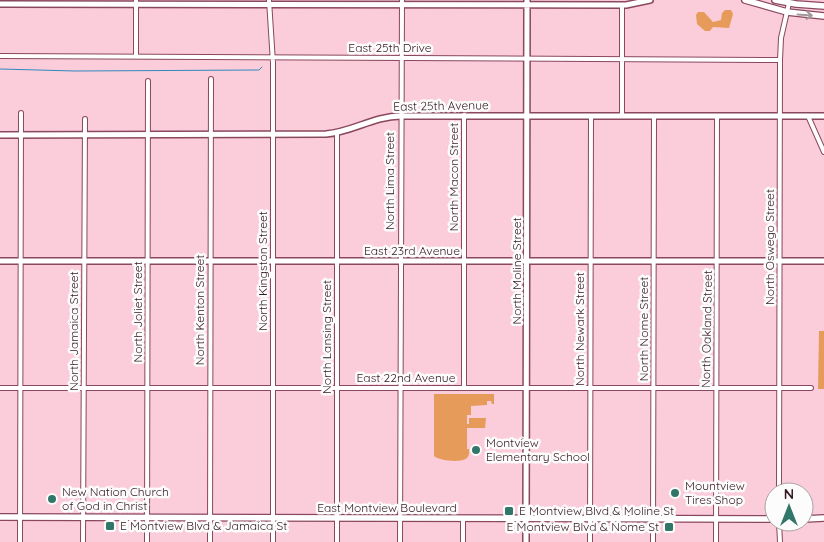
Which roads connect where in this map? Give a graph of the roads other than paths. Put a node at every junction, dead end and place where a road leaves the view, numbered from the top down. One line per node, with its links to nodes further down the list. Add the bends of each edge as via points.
1 (650, 0): 11 (street)
2 (745, 0): 13 (main road)
3 (775, 0): 9 (main road)
4 (13, 2): 5 (street); 10 (street)
5 (136, 2): 6 (street); 16 (street)
6 (269, 2): 7 (street); 17 (street, North Kingston Street)
7 (402, 2): 8 (street); 18 (street, North Lima Street)
8 (527, 2): 11 (street); 19 (street, North Moline Street)
9 (789, 3): 12 (main road); 13 (street, North Oswego Street)
10 (0, 4)
11 (622, 5): 20 (street)
12 (824, 6)
13 (787, 12): 14 (main road, one-way to 14); 21 (street, North Oswego Street)
14 (824, 16)
15 (0, 56): 16 (street, East 25th Drive)
16 (136, 56): 17 (street, East 25th Drive)
17 (273, 58): 18 (street, East 25th Drive); 37 (street, North Kingston Street)
18 (401, 58): 19 (street, East 25th Drive); 26 (street, North Lima Street)
19 (527, 58): 20 (street, East 25th Drive); 27 (street, North Moline Street)
20 (623, 59): 21 (street, East 25th Drive); 29 (street)
21 (780, 60): 32 (street, North Oswego Street)
22 (211, 79): 42 (street, North Kenton Street)
23 (148, 81): 41 (street, North Joliet Street)
24 (21, 112): 39 (street)
25 (464, 115): 26 (street, East 25th Avenue); 27 (street, East 25th Avenue); 52 (street, North Macon Street)
26 (401, 116): 36 (street, East 25th Avenue, via 376,120); 51 (street, North Lima Street)
27 (527, 116): 28 (street, East 25th Avenue); 53 (street, North Moline Street)
28 (591, 116): 29 (street, East 25th Avenue); 54 (street, North Newark Street)
29 (622, 116): 30 (street, East 25th Avenue)
30 (654, 116): 31 (street, East 25th Avenue); 55 (street, North Nome Street)
31 (717, 116): 32 (street, East 25th Avenue); 56 (street, North Oakland Street)
32 (780, 116): 33 (street, East 25th Avenue); 57 (street, North Oswego Street)
33 (808, 116): 34 (street, East 25th Avenue); 43 (street)
34 (824, 116)
35 (85, 119): 40 (street, North Jamaica Street)
36 (337, 133): 37 (street, East 25th Avenue); 50 (street, North Lansing Street)
37 (273, 134): 42 (street, East 25th Avenue); 49 (street, North Kingston Street)
38 (0, 135): 39 (street, East 25th Avenue)
39 (21, 135): 40 (street, East 25th Avenue); 45 (street)
40 (85, 135): 41 (street, East 25th Avenue); 46 (street, North Jamaica Street)
41 (148, 135): 42 (street, East 25th Avenue); 47 (street, North Joliet Street)
42 (211, 135): 48 (street, North Kenton Street)
43 (824, 152)
44 (0, 261): 45 (street, East 23rd Avenue)
45 (21, 261): 46 (street, East 23rd Avenue); 60 (street)
46 (84, 261): 47 (street, East 23rd Avenue); 61 (street, North Jamaica Street)
47 (148, 261): 48 (street, East 23rd Avenue); 62 (street, North Joliet Street)
48 (210, 261): 49 (street, East 23rd Avenue); 63 (street, North Kenton Street)
49 (273, 261): 50 (street, East 23rd Avenue); 64 (street, North Kingston Street)
50 (337, 261): 51 (street, East 23rd Avenue); 65 (street, North Lansing Street)
51 (400, 261): 52 (street, East 23rd Avenue); 66 (street, North Lima Street)
52 (464, 261): 53 (street, East 23rd Avenue); 67 (street, North Macon Street)
53 (526, 261): 54 (street, East 23rd Avenue); 68 (street, North Moline Street)
54 (590, 261): 55 (street, East 23rd Avenue); 69 (street, North Newark Street)
55 (654, 261): 56 (street, East 23rd Avenue); 70 (street, North Nome Street)
56 (718, 261): 57 (street, East 23rd Avenue); 71 (street, North Oakland Street)
57 (780, 261): 58 (street, East 23rd Avenue); 72 (street, North Oswego Street)
58 (824, 261)
59 (0, 388): 60 (street, East 22nd Avenue)
60 (20, 388): 61 (street, East 22nd Avenue); 76 (street)
61 (84, 388): 62 (street, East 22nd Avenue); 77 (street, North Jamaica Street)
62 (147, 388): 63 (street, East 22nd Avenue); 78 (street, North Joliet Street)
63 (210, 388): 64 (street, East 22nd Avenue); 79 (street, North Kenton Street)
64 (273, 388): 65 (street, East 22nd Avenue); 80 (street, North Kingston Street)
65 (337, 388): 66 (street, East 22nd Avenue); 81 (street, North Lansing Street)
66 (401, 388): 67 (street, East 22nd Avenue); 82 (street, North Lima Street)
67 (464, 388): 68 (street, East 22nd Avenue)
68 (527, 388): 69 (street, East 22nd Avenue); 84 (street, North Moline Street)
69 (590, 388): 70 (street, East 22nd Avenue); 85 (street, North Newark Street)
70 (653, 388): 71 (street, East 22nd Avenue); 86 (street, North Nome Street)
71 (716, 388): 72 (street, East 22nd Avenue); 87 (street, North Oakland Street)
72 (780, 388): 73 (street, East 22nd Avenue); 74 (street, North Oswego Street)
73 (812, 388)
74 (779, 482)
75 (0, 517): 76 (main road, East Montview Boulevard)
76 (20, 517): 77 (main road, East Montview Boulevard); 89 (street)
77 (84, 518): 78 (main road, East Montview Boulevard); 90 (street, North Jamaica Street)
78 (147, 518): 79 (main road, East Montview Boulevard); 91 (street, North Joliet Street)
79 (210, 518): 80 (main road, East Montview Boulevard); 92 (street, North Kenton Street)
80 (273, 518): 81 (main road, East Montview Boulevard); 93 (street, North Kingston Street)
81 (337, 518): 82 (main road, East Montview Boulevard); 94 (street, North Lansing Street)
82 (399, 518): 83 (main road, East Montview Boulevard); 95 (street, North Lima Street)
83 (463, 518): 84 (main road, East Montview Boulevard); 96 (street)
84 (527, 518): 85 (main road, East Montview Boulevard); 97 (street, North Moline Street)
85 (590, 518): 86 (main road, East Montview Boulevard); 98 (street, North Newark Street)
86 (653, 519): 87 (main road, East Montview Boulevard); 99 (street, North Nome Street)
87 (716, 519): 88 (main road, East Montview Boulevard); 100 (street, North Oakland Street)
88 (764, 519)
89 (20, 542)
90 (83, 542)
91 (147, 542)
92 (210, 542)
93 (273, 542)
94 (337, 542)
95 (400, 542)
96 (463, 542)
97 (526, 542)
98 (590, 542)
99 (653, 542)
100 (716, 542)

